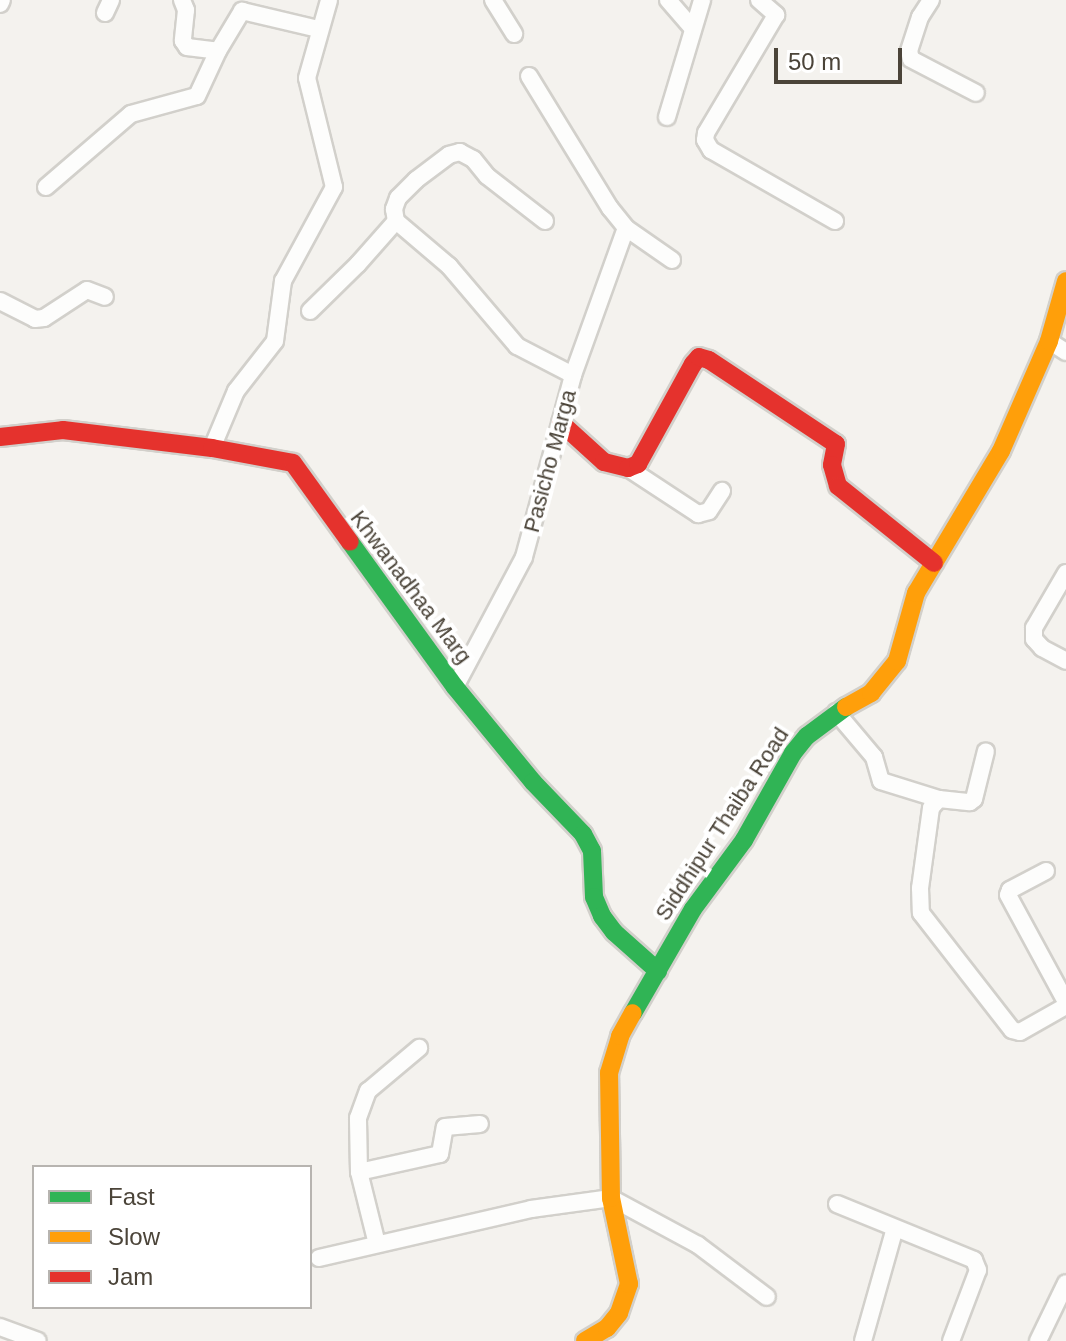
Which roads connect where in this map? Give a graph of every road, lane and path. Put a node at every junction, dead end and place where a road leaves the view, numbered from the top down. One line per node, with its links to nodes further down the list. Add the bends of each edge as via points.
1 (182, 0): 11 (street, via 187,47)
2 (329, 0): 9 (street)
3 (493, 0): 10 (street)
4 (668, 0): 8 (street)
5 (702, 0): 8 (street)
6 (759, 0): 18 (street, via 776,15 705,140 711,150)
7 (931, 0): 13 (street, via 920,17 911,59)
8 (692, 28): 14 (street)
9 (318, 29): 11 (street, via 242,11); 30 (street, via 307,78 334,187 283,281 275,341 236,391)
10 (514, 34)
11 (218, 51): 15 (street, via 197,96 131,114)
12 (529, 76): 19 (street)
13 (976, 93)
14 (667, 117)
15 (46, 187)
16 (396, 221): 17 (street, via 398,198 449,155 460,152); 24 (street); 27 (street, via 449,266 517,346)
17 (545, 221)
18 (835, 221)
19 (626, 228): 20 (street); 27 (street, Pasicho Marga)
20 (672, 260)
21 (1066, 281): 25 (street, Siddhipur Thaiba Road)
22 (105, 297): 23 (street, via 87,290 35,319)
23 (0, 301)
24 (310, 311)
25 (1049, 341): 26 (street); 33 (street, Siddhipur Thaiba Road, via 1001,451)
26 (1066, 352)
27 (573, 375): 28 (street, Pasicho Marga)
28 (561, 423): 31 (street, via 604,462); 36 (street, Pasicho Marga, via 524,557)
29 (0, 437): 30 (street, Khwanadhaa Marg, via 63,430)
30 (212, 448): 36 (street, Khwanadhaa Marg, via 293,463)
31 (628, 468): 32 (street, via 698,514 709,511); 33 (street, via 638,464 699,357 836,444 832,465 838,486)
32 (722, 491)
33 (934, 563): 37 (street, Siddhipur Thaiba Road, via 916,593 897,661 871,693)
34 (1066, 573): 35 (street, via 1034,628 1034,639 1042,648)
35 (1066, 661)
36 (455, 687): 41 (street, Khwanadhaa Marg, via 583,834 592,851 594,897 602,916)
37 (836, 712): 39 (street, via 874,757 881,781); 41 (street, Siddhipur Thaiba Road, via 793,753 744,840 693,909)
38 (986, 751): 39 (street, via 974,799)
39 (939, 799): 42 (street, via 931,808 921,913 1012,1030 1020,1032)
40 (1046, 871): 42 (street, via 1008,895)
41 (658, 971): 46 (street, Siddhipur Thaiba Road, via 620,1036 609,1073)
42 (1066, 1004)
43 (419, 1048): 45 (street, via 368,1091 358,1118)
44 (480, 1124): 45 (street, via 445,1127 440,1154)
45 (359, 1172): 49 (street)
46 (611, 1198): 49 (street, via 531,1209); 52 (street, via 698,1245); 55 (street, Siddhipur Thaiba Road, via 629,1284 613,1320)
47 (837, 1204): 48 (street)
48 (895, 1228): 56 (street); 57 (street, via 978,1265)
49 (377, 1244): 50 (street)
50 (319, 1258)
51 (1066, 1283): 58 (street)
52 (767, 1297)
53 (0, 1327): 54 (street)
54 (38, 1341)
55 (585, 1341)
56 (863, 1341)
57 (951, 1341)
58 (1038, 1341)

